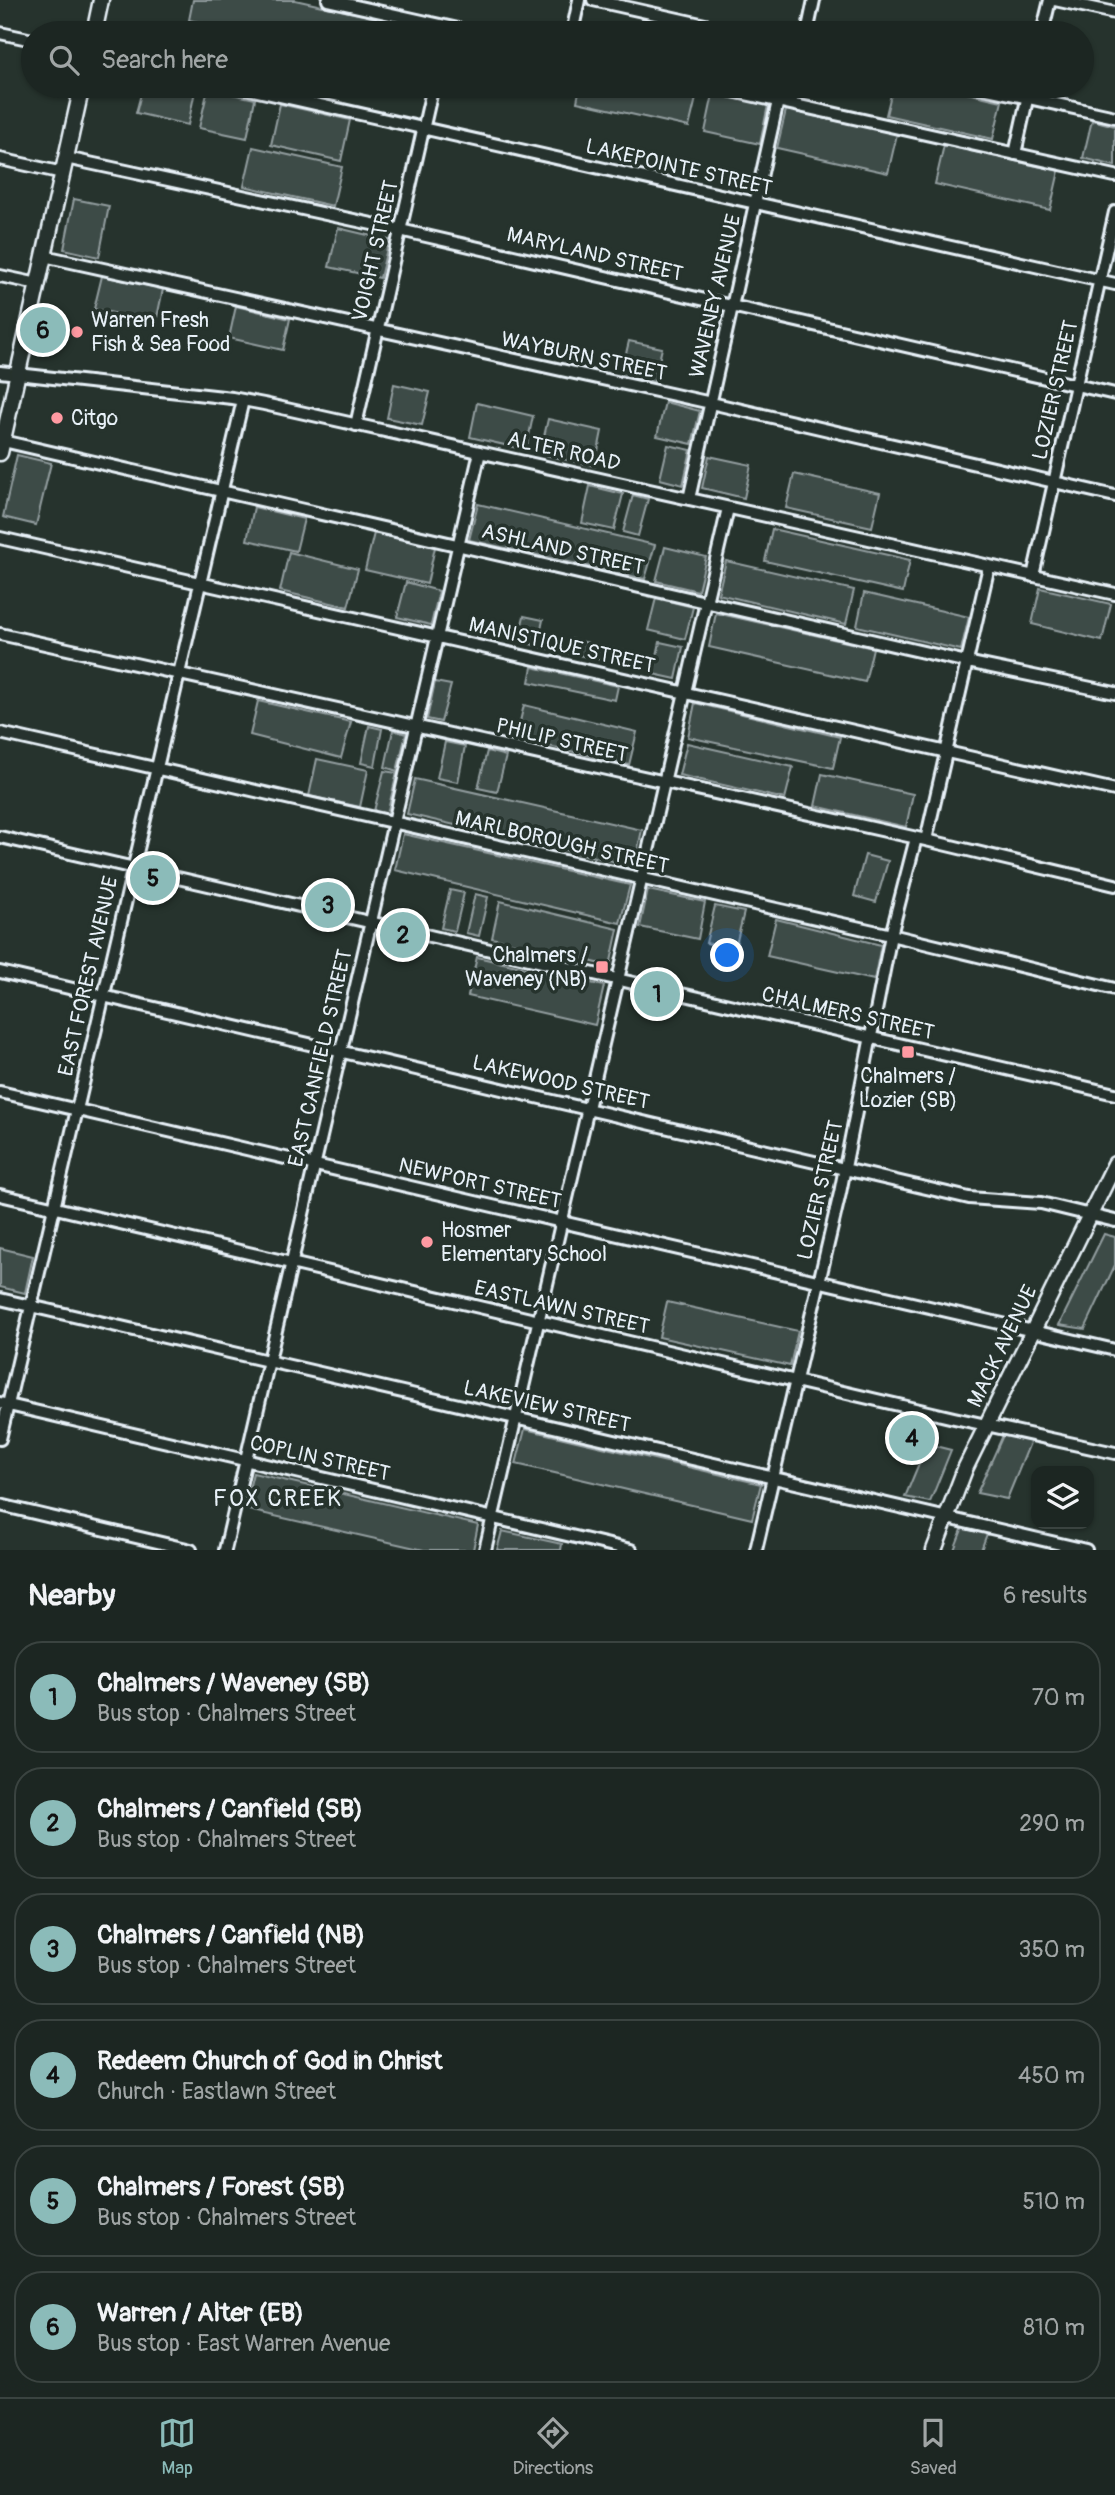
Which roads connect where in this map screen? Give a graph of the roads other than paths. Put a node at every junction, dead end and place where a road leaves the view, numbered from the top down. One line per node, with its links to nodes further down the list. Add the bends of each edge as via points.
1 (101, 0): 10 (main road)
2 (328, 0): 8 (street)
3 (579, 0): 12 (street)
4 (593, 0): 13 (street)
5 (814, 0): 14 (street)
6 (1049, 0): 15 (street)
7 (1055, 0): 9 (street)
8 (344, 2): 11 (street)
9 (1115, 13)
10 (97, 21)
11 (413, 21)
12 (575, 21)
13 (687, 21)
14 (810, 21)
15 (1045, 21)
16 (0, 33): 17 (street)
17 (21, 37)
18 (79, 98): 29 (main road)
19 (289, 98): 27 (street, LAKEPOINTE STREET)
20 (430, 98): 27 (street, VOIGHT STREET)
21 (764, 98): 24 (street)
22 (792, 98): 25 (street)
23 (1028, 98): 26 (street); 28 (street)
24 (778, 101): 25 (street); 33 (street, WAVENEY AVENUE)
25 (791, 104): 28 (street)
26 (1115, 117)
27 (423, 128): 33 (street, LAKEPOINTE STREET); 35 (street, VOIGHT STREET)
28 (1015, 154): 32 (street)
29 (66, 158): 31 (main road); 35 (street, MARYLAND STREET)
30 (0, 159): 31 (street)
31 (63, 173): 36 (main road)
32 (1115, 176)
33 (755, 203): 38 (street, LAKEPOINTE STREET); 41 (street, WAVENEY AVENUE)
34 (1115, 212): 38 (street, LOZIER STREET)
35 (400, 230): 41 (street, MARYLAND STREET); 42 (street, VOIGHT STREET)
36 (44, 256): 39 (main road); 42 (street, WAYBURN STREET)
37 (0, 276): 39 (street)
38 (1100, 281): 40 (street, LAKEPOINTE STREET); 45 (street, LOZIER STREET)
39 (38, 284): 44 (main road)
40 (1115, 284)
41 (732, 305): 45 (street, MARYLAND STREET); 48 (street, WAVENEY AVENUE)
42 (377, 329): 48 (street, WAYBURN STREET); 49 (street, VOIGHT STREET)
43 (0, 372): 44 (street, ALTER ROAD)
44 (18, 374): 47 (street, ALTER ROAD); 50 (main road)
45 (1076, 386): 46 (street, MARYLAND STREET); 52 (street, LOZIER STREET)
46 (1115, 394)
47 (243, 400): 49 (street, ALTER ROAD); 53 (street, EAST FOREST AVENUE)
48 (710, 403): 52 (street, WAYBURN STREET); 55 (street, WAVENEY AVENUE)
49 (356, 425): 51 (street, ALTER ROAD)
50 (1, 447): 53 (street, ASHLAND STREET)
51 (480, 452): 55 (street, ALTER ROAD); 58 (street, EAST CANFIELD STREET)
52 (1054, 483): 54 (street, WAYBURN STREET); 60 (street, LOZIER STREET)
53 (222, 491): 58 (street, ASHLAND STREET); 61 (street, EAST FOREST AVENUE)
54 (1115, 496)
55 (689, 499): 56 (street, ALTER ROAD)
56 (728, 508): 59 (street, ALTER ROAD); 63 (street)
57 (0, 538): 61 (street, MANISTIQUE STREET)
58 (458, 545): 63 (street, ASHLAND STREET); 65 (street, EAST CANFIELD STREET)
59 (989, 566): 60 (street, ALTER ROAD); 66 (street, LOZIER STREET)
60 (1033, 576): 62 (street, ALTER ROAD)
61 (200, 584): 65 (street, MANISTIQUE STREET); 67 (street, EAST FOREST AVENUE)
62 (1115, 594)
63 (707, 603): 66 (street, ASHLAND STREET); 68 (street)
64 (0, 634): 67 (street, PHILIP STREET)
65 (437, 636): 68 (street, MANISTIQUE STREET); 70 (street, EAST CANFIELD STREET)
66 (967, 662): 69 (street, ASHLAND STREET); 72 (street, LOZIER STREET)
67 (179, 675): 70 (street, PHILIP STREET); 73 (street, EAST FOREST AVENUE)
68 (686, 693): 72 (street, MANISTIQUE STREET); 74 (street)
69 (1115, 693)
70 (416, 727): 74 (street, PHILIP STREET); 76 (street, EAST CANFIELD STREET)
71 (0, 733): 73 (street, MARLBOROUGH STREET)
72 (946, 752): 75 (street, MANISTIQUE STREET); 78 (street, LOZIER STREET)
73 (157, 770): 76 (street, MARLBOROUGH STREET); 79 (street, EAST FOREST AVENUE)
74 (665, 784): 78 (street, PHILIP STREET); 80 (street)
75 (1115, 790)
76 (394, 823): 80 (street, MARLBOROUGH STREET); 82 (street, EAST CANFIELD STREET)
77 (0, 837): 79 (street, CHALMERS STREET)
78 (921, 839): 81 (street, PHILIP STREET); 83 (street, LOZIER STREET)
79 (134, 868): 82 (street, CHALMERS STREET); 87 (street, EAST FOREST AVENUE)
80 (641, 880): 83 (street, MARLBOROUGH STREET); 85 (street)
81 (1115, 885)
82 (372, 921): 85 (street, CHALMERS STREET); 89 (street, EAST CANFIELD STREET)
83 (891, 935): 86 (street, MARLBOROUGH STREET); 88 (street, LOZIER STREET)
84 (0, 972): 87 (street, LAKEWOOD STREET)
85 (618, 979): 88 (street, CHALMERS STREET); 92 (street)
86 (1115, 989)
87 (104, 996): 89 (street, LAKEWOOD STREET); 93 (street, EAST FOREST AVENUE)
88 (872, 1038): 91 (street, CHALMERS STREET); 96 (street, LOZIER STREET)
89 (341, 1051): 92 (street, LAKEWOOD STREET); 95 (street, EAST CANFIELD STREET)
90 (0, 1092): 93 (street, NEWPORT STREET)
91 (1115, 1094)
92 (588, 1108): 96 (street, LAKEWOOD STREET); 101 (street)
93 (77, 1110): 95 (street, NEWPORT STREET); 98 (street, EAST FOREST AVENUE)
94 (1115, 1164): 99 (main road, MACK AVENUE)
95 (315, 1166): 101 (street, NEWPORT STREET); 102 (street, EAST CANFIELD STREET)
96 (845, 1169): 99 (street, LAKEWOOD STREET, via 969,1198 1031,1201); 103 (street, LOZIER STREET)
97 (0, 1195): 98 (street, EASTLAWN STREET)
98 (54, 1208): 102 (street, EASTLAWN STREET); 105 (street, EAST FOREST AVENUE)
99 (1090, 1215): 100 (street, LAKEWOOD STREET); 107 (main road, MACK AVENUE)
100 (1115, 1221)
101 (562, 1222): 103 (street, NEWPORT STREET); 106 (street)
102 (292, 1264): 106 (street, EASTLAWN STREET); 109 (street, EAST CANFIELD STREET)
103 (819, 1283): 107 (street, NEWPORT STREET); 110 (street, LOZIER STREET)
104 (0, 1298): 105 (street, LAKEVIEW STREET)
105 (31, 1306): 109 (street, LAKEVIEW STREET); 111 (street, EAST FOREST AVENUE)
106 (539, 1321): 110 (street, EASTLAWN STREET); 112 (street)
107 (1032, 1331): 108 (street, NEWPORT STREET); 113 (main road, MACK AVENUE)
108 (1115, 1350)
109 (269, 1361): 112 (street, LAKEVIEW STREET); 116 (street, EAST CANFIELD STREET)
110 (796, 1381): 113 (street, EASTLAWN STREET); 117 (street, LOZIER STREET)
111 (4, 1404): 114 (street, EAST FOREST AVENUE); 116 (street, COPLIN STREET)
112 (516, 1419): 117 (street, LAKEVIEW STREET); 119 (street)
113 (987, 1424): 115 (street, EASTLAWN STREET); 120 (main road, MACK AVENUE)
114 (0, 1439)
115 (1115, 1453)
116 (245, 1461): 119 (street, COPLIN STREET); 122 (street, EAST CANFIELD STREET)
117 (773, 1478): 120 (street, LAKEVIEW STREET); 125 (street, LOZIER STREET)
118 (0, 1505): 121 (street)
119 (493, 1518): 123 (street); 124 (street, COPLIN STREET)
120 (946, 1518): 126 (main road, MACK AVENUE); 127 (street, LAKEVIEW STREET)
121 (191, 1550)
122 (225, 1550)
123 (485, 1550)
124 (631, 1550)
125 (756, 1550)
126 (934, 1550)
127 (1086, 1550)

